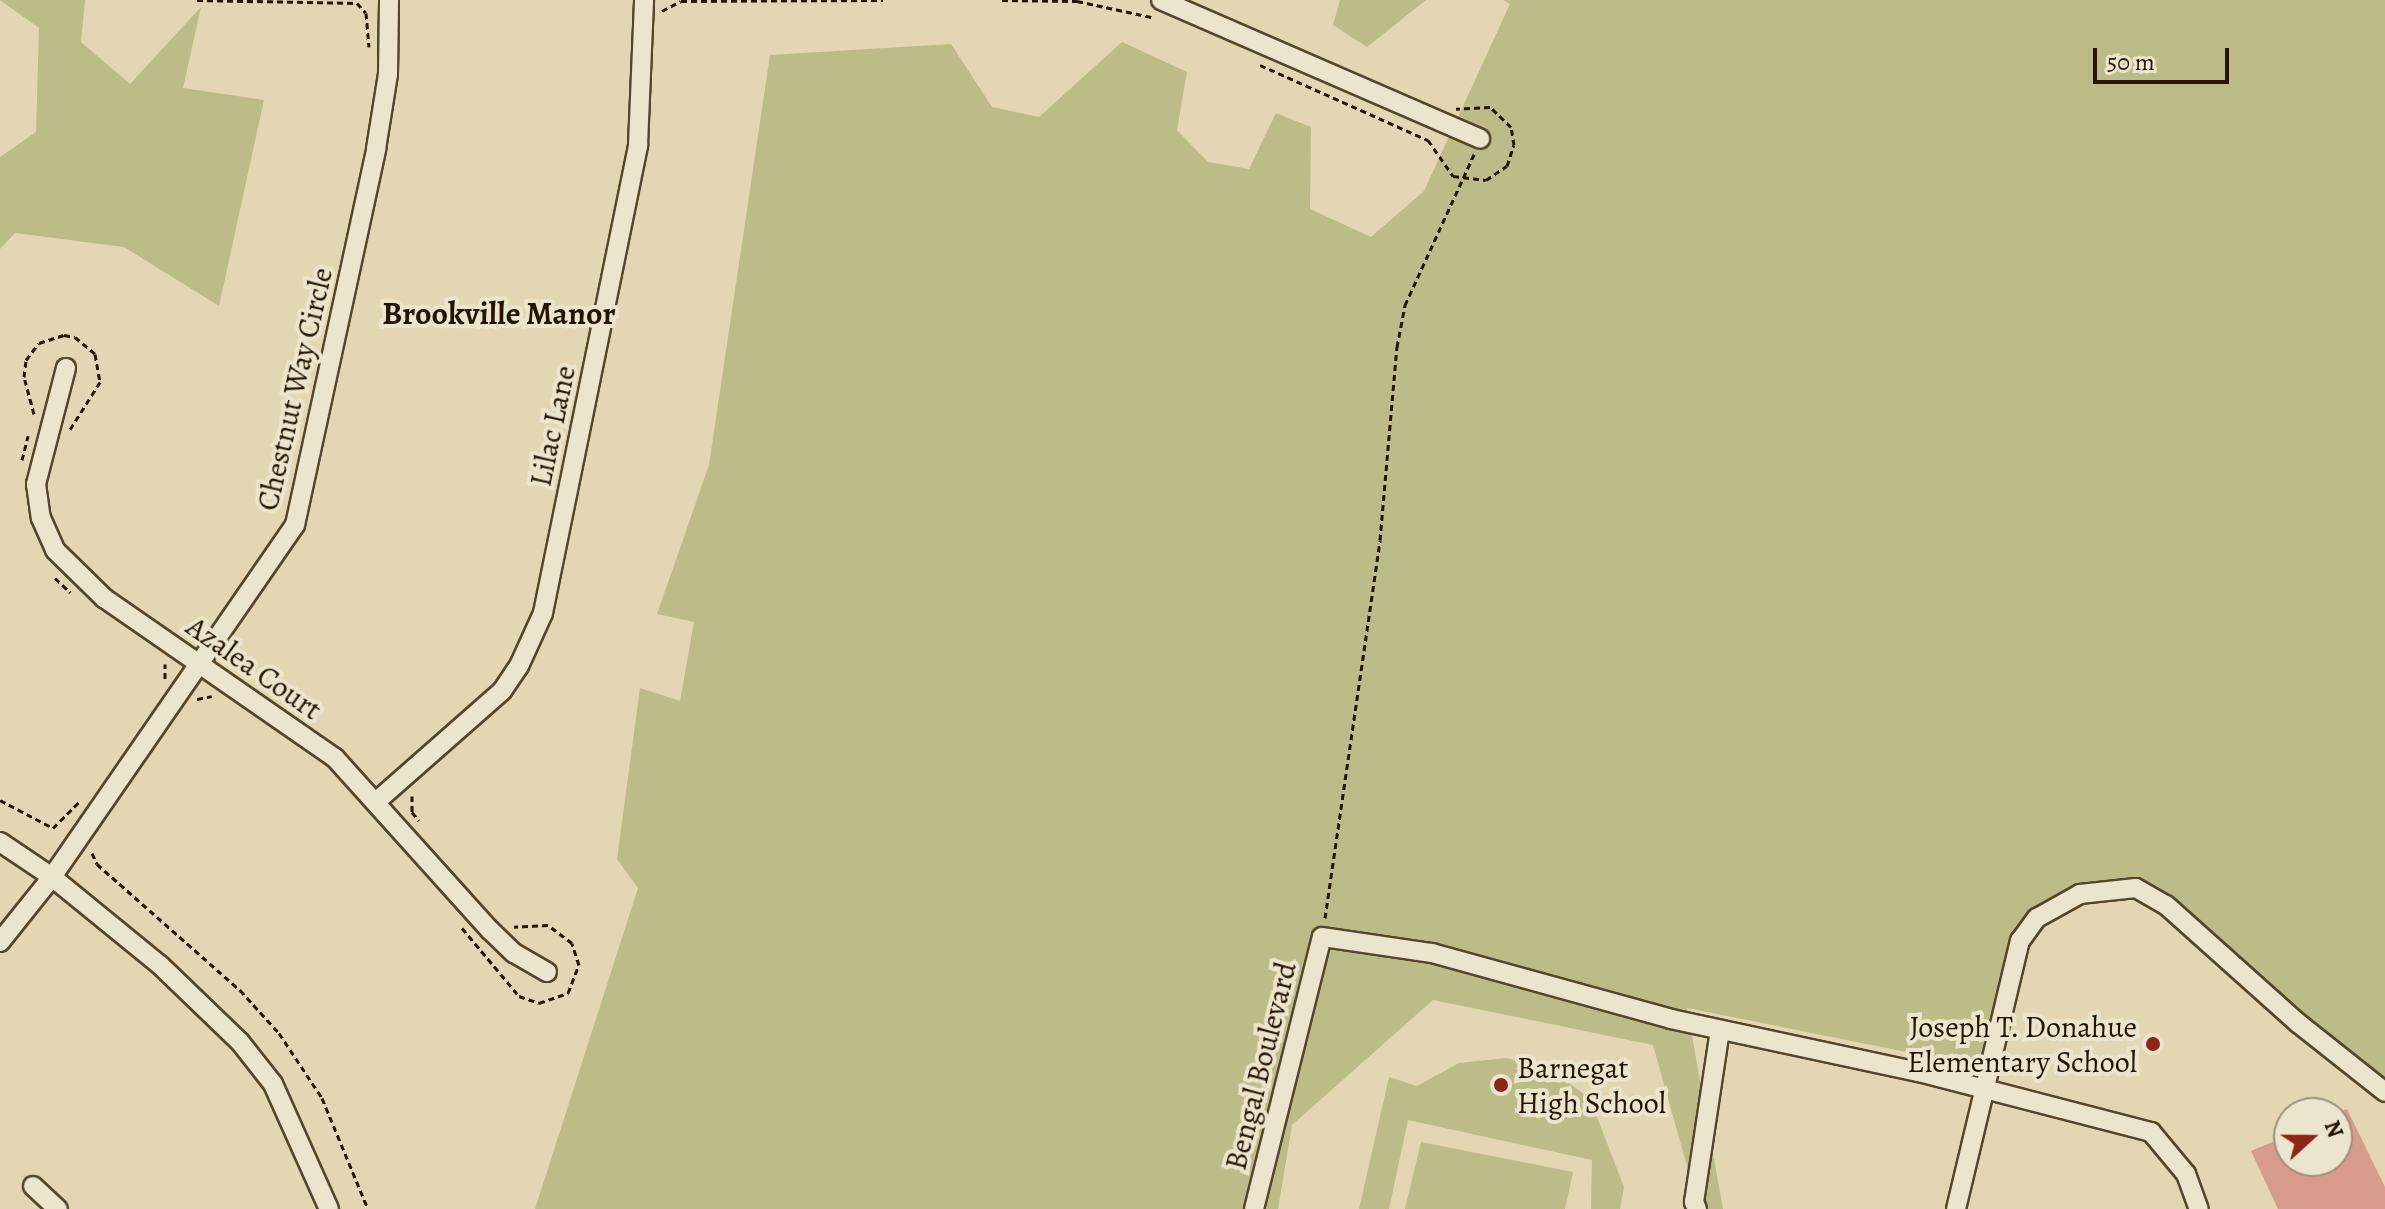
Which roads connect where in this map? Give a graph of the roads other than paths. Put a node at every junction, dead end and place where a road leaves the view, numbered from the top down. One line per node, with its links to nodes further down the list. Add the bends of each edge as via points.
1 (389, 0): 6 (street, Chestnut Way Circle, via 388,74 376,149 295,525)
2 (644, 0): 7 (street, Lilac Lane, via 638,145 543,613 502,691)
3 (1161, 0): 4 (street)
4 (1480, 139)
5 (66, 368): 6 (street, Azalea Court, via 36,484 41,518 55,550 77,575)
6 (196, 663): 7 (street, Azalea Court, via 335,758); 9 (street, Chestnut Way Circle)
7 (378, 800): 11 (street, Azalea Court, via 490,930 514,953)
8 (0, 842): 9 (street)
9 (52, 877): 10 (street, Chestnut Way Circle); 17 (street, via 160,965 240,1042 273,1084)
10 (0, 942)
11 (547, 972)
12 (1720, 1030): 13 (street); 18 (street, Bengal Boulevard, via 1432,953 1322,937); 19 (street)
13 (1983, 1089): 14 (street, via 2020,941 2037,918 2060,901 2118,887 2136,888 2166,905 2298,1023); 20 (street); 21 (street, via 2151,1132 2186,1174)
14 (2385, 1092)
15 (33, 1186): 16 (street)
16 (58, 1209)
17 (329, 1209)
18 (1254, 1209)
19 (1697, 1209)
20 (1956, 1209)
21 (2199, 1209)

